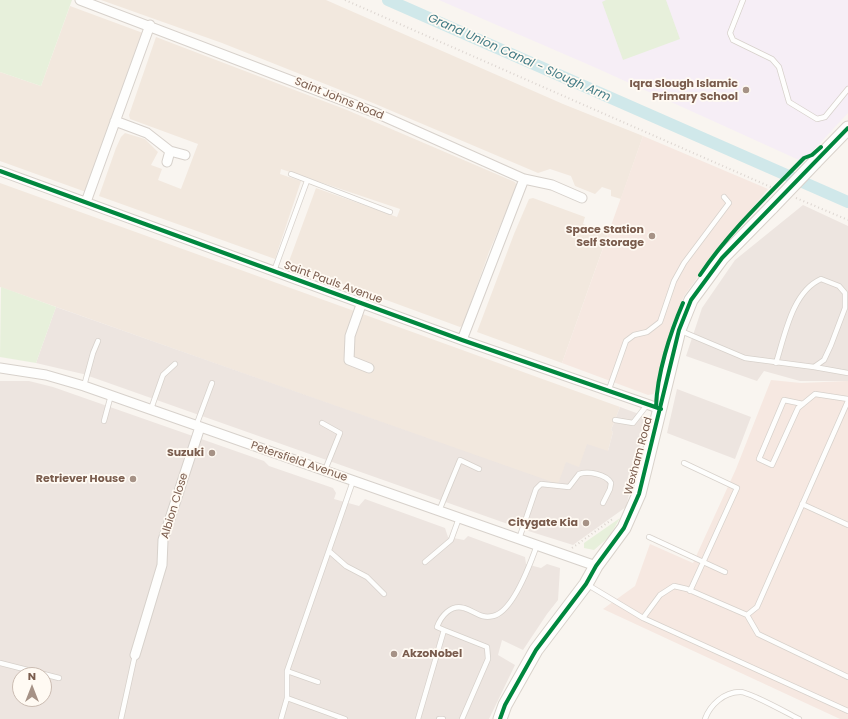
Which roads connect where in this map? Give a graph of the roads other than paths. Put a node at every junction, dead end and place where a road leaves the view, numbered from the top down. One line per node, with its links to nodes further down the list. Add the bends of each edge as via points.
1 (80, 0): 3 (street, Saint Johns Road)
2 (743, 0): 4 (lane, via 730,33 733,40 772,59 779,68 789,102 817,119 825,117)
3 (150, 25): 5 (street); 12 (street, Saint Johns Road, via 376,113)
4 (848, 90)
5 (115, 120): 7 (street, via 147,133); 16 (street)
6 (848, 128): 20 (street, Wexham Road, bridge, via 815,162 770,201 706,278 691,300)
7 (170, 151): 8 (street); 9 (street)
8 (185, 155)
9 (167, 162)
10 (0, 171): 16 (street, Saint Pauls Avenue)
11 (291, 174): 13 (lane)
12 (524, 179): 15 (street, Saint Johns Road, via 552,186); 21 (street)
13 (307, 181): 17 (lane); 18 (lane)
14 (724, 197): 31 (lane, via 729,203 684,263 674,281 660,322 647,332 634,335 626,341)
15 (582, 198)
16 (86, 202): 18 (street, Saint Pauls Avenue)
17 (390, 212)
18 (274, 270): 19 (street, Saint Pauls Avenue)
19 (362, 302): 21 (street, Saint Pauls Avenue); 27 (street, via 350,336 349,360)
20 (679, 330): 23 (lane, via 745,358); 37 (street, Wexham Road)
21 (462, 340): 31 (street, Saint Pauls Avenue)
22 (98, 341): 30 (lane)
23 (776, 363): 25 (lane); 25 (lane, via 802,292 821,279 840,286 845,292 846,300 824,360)
24 (175, 364): 36 (lane, via 163,374)
25 (814, 367): 28 (lane)
26 (0, 368): 30 (street, Petersfield Avenue, via 46,375)
27 (369, 368)
28 (848, 373)
29 (212, 383): 41 (lane)
30 (84, 386): 32 (street, Petersfield Avenue)
31 (608, 392): 35 (street, Saint Pauls Avenue)
32 (111, 395): 36 (street, Petersfield Avenue); 38 (lane)
33 (848, 400): 34 (lane, via 815,394); 47 (lane)
34 (803, 404): 34 (lane, via 798,408 772,465 759,459 784,400)
35 (647, 405): 37 (street, Saint Pauls Avenue); 39 (lane, via 633,423)
36 (151, 409): 41 (street, Petersfield Avenue)
37 (661, 409): 57 (street, Wexham Road, via 635,504 624,528)
38 (104, 420)
39 (615, 420)
40 (322, 423): 44 (lane, via 340,433)
41 (198, 426): 44 (street, Petersfield Avenue); 65 (street, Albion Close, via 163,540 162,565)
42 (684, 463): 56 (lane, via 737,488)
43 (479, 469): 48 (lane, via 460,460)
44 (324, 470): 45 (street, Petersfield Avenue)
45 (353, 481): 48 (street, Petersfield Avenue); 54 (lane)
46 (603, 503): 52 (lane, via 611,483 608,479 593,474 579,474 569,487 541,484 536,489)
47 (802, 504): 50 (lane); 62 (lane, via 757,607)
48 (439, 511): 49 (street, Petersfield Avenue)
49 (459, 518): 52 (street, Petersfield Avenue); 55 (lane, via 451,540)
50 (848, 525)
51 (649, 537): 56 (lane)
52 (519, 539): 53 (street, Petersfield Avenue)
53 (537, 545): 57 (street, Petersfield Avenue); 64 (lane, via 529,570 504,610 494,616 477,615 464,607 450,609 441,617 437,627)
54 (329, 551): 61 (lane, via 346,566 367,577); 67 (lane)
55 (424, 562)
56 (704, 562): 58 (lane); 60 (lane)
57 (596, 566): 59 (street, Wexham Road)
58 (725, 572)
59 (586, 584): 63 (lane); 80 (street, Wexham Road, via 536,650)
60 (690, 591): 62 (lane); 63 (lane, via 674,586 660,595)
61 (384, 594)
62 (747, 615): 68 (lane, via 758,634)
63 (643, 618): 72 (lane)
64 (444, 630): 76 (lane); 79 (lane, via 487,647 488,659)
65 (135, 655): 73 (lane)
66 (0, 663): 69 (lane)
67 (287, 671): 70 (lane); 71 (lane)
68 (848, 677)
69 (59, 678)
70 (318, 682)
71 (287, 698): 74 (lane); 75 (lane)
72 (848, 711)
73 (121, 719)
74 (281, 719)
75 (346, 719)
76 (418, 719)
77 (439, 719): 78 (lane)
78 (444, 719)
79 (462, 719)
80 (500, 719)
81 (705, 719): 82 (lane, via 708,711 724,695 741,691)
82 (800, 719)

